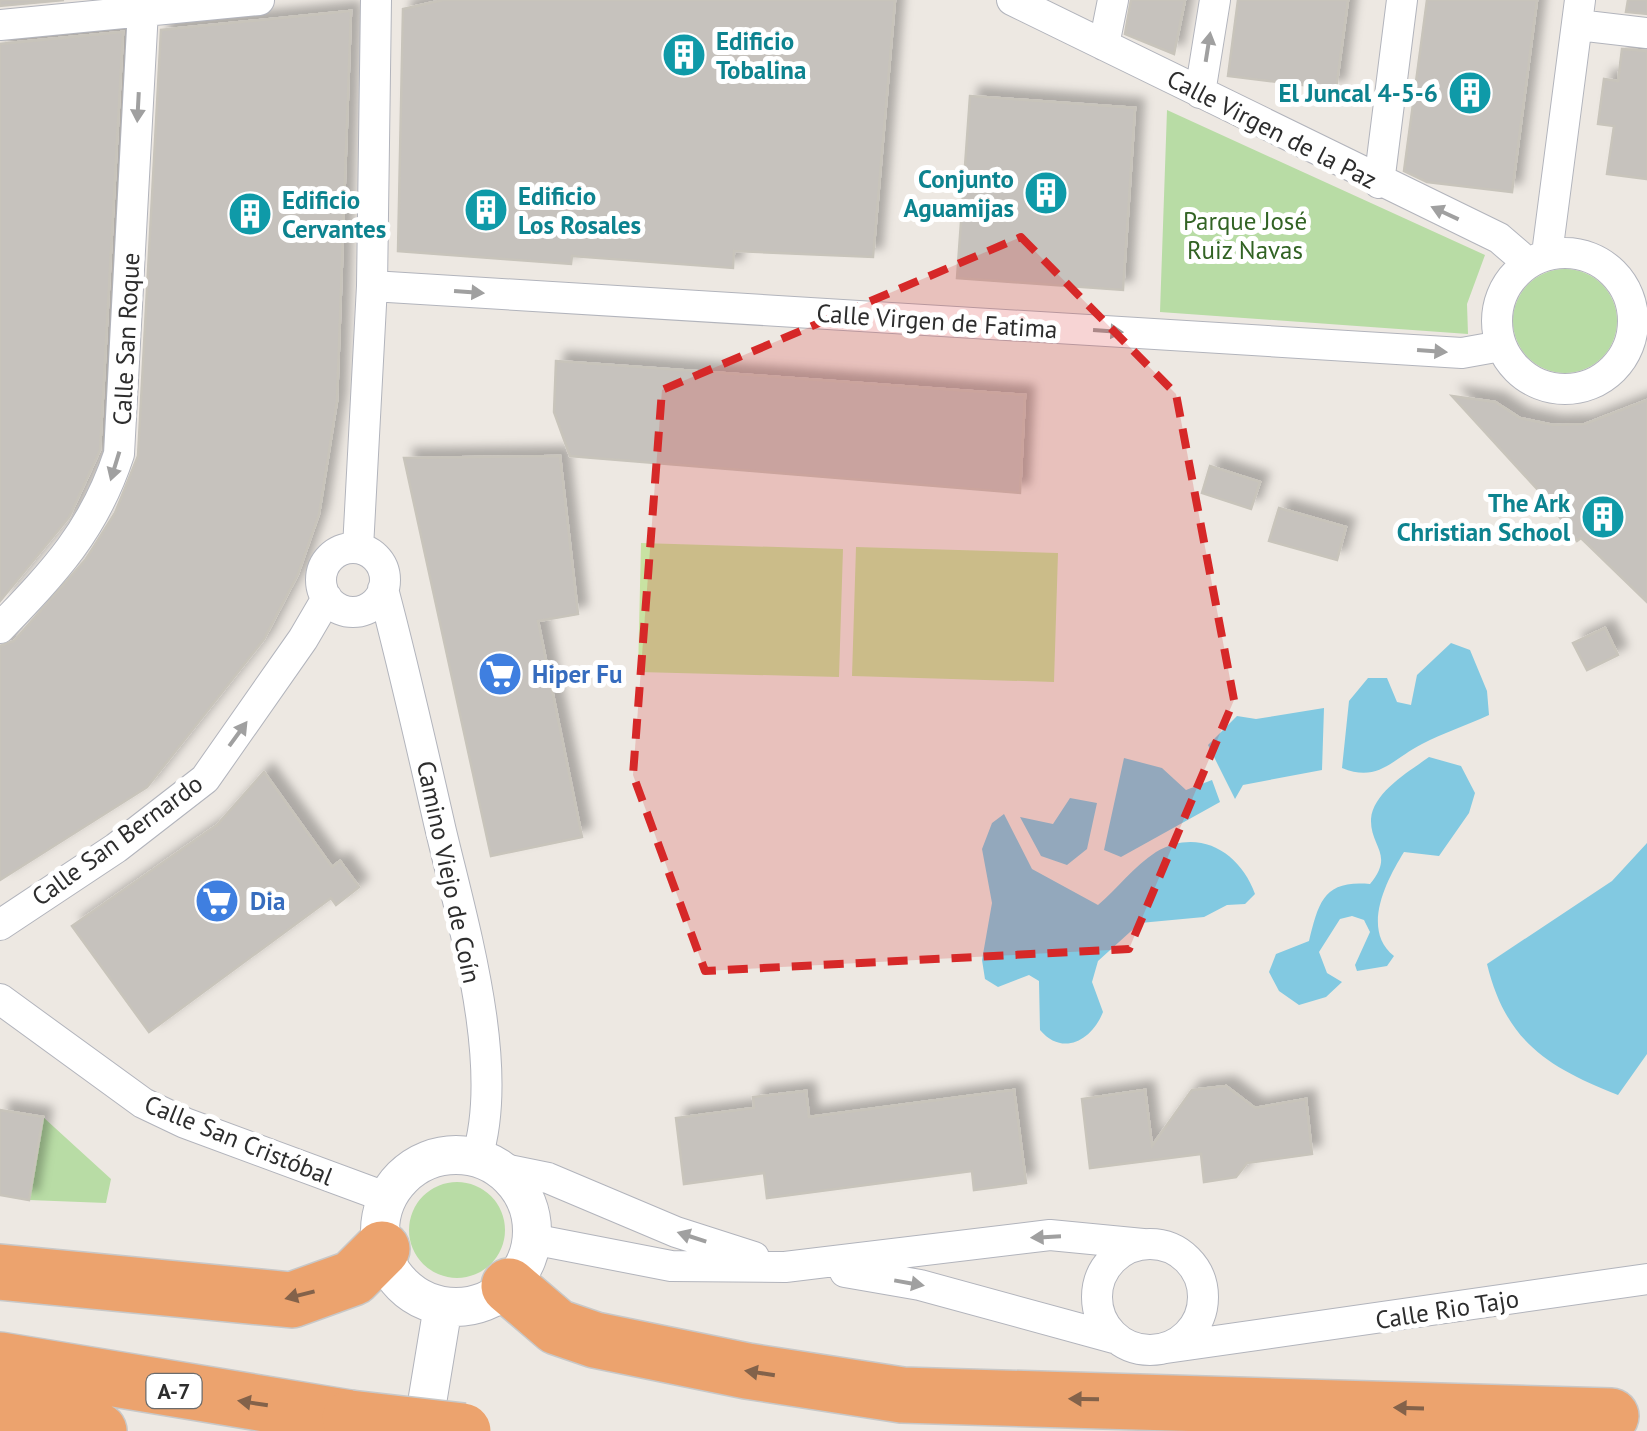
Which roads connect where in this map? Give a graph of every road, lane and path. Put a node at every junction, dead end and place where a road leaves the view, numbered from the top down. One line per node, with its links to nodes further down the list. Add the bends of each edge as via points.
1 (260, 0): 7 (street)
2 (376, 0): 15 (street)
3 (1012, 0): 11 (street, Calle Virgen de la Paz)
4 (1113, 0): 11 (street)
5 (1215, 0): 12 (street, one-way to 5)
6 (1402, 0): 13 (street)
7 (152, 6): 9 (street); 22 (street, Calle San Roque, one-way to 22, via 120,454 103,502 66,558)
8 (1579, 12): 10 (street); 14 (street)
9 (0, 25)
10 (1647, 34)
11 (1104, 45): 12 (street, Calle Virgen de la Paz)
12 (1200, 94): 13 (street, Calle Virgen de la Paz)
13 (1380, 183): 14 (street, Calle Virgen de la Paz, one-way to 13)
14 (1538, 259): 16 (street, via 1571,253 1594,258); 17 (street, via 1510,279 1499,300)
15 (372, 286): 17 (street, Calle Virgen de Fatima, one-way to 17, via 1462,353); 19 (street)
16 (1637, 288): 18 (street)
17 (1501, 346): 18 (street, via 1512,365 1548,388 1592,384)
18 (1635, 360)
19 (358, 548): 20 (street, via 383,568); 21 (street, via 328,560 321,580)
20 (383, 590): 21 (street, via 372,606 353,612); 25 (street, Camino Viejo de Coín, via 472,964 488,1091)
21 (327, 598): 23 (street, Calle San Bernardo, one-way to 21, via 204,779)
22 (0, 628)
23 (0, 925)
24 (0, 999): 26 (street, Calle San Cristóbal, via 144,1102)
25 (488, 1162): 26 (street, via 451,1154 425,1161 403,1176); 28 (street, via 525,1199); 29 (street, one-way to 25, via 676,1232 548,1178)
26 (385, 1223): 30 (highway, one-way to 30, via 353,1278 292,1300); 33 (street, via 404,1286)
27 (1143, 1244): 29 (street, one-way to 29, via 1050,1235); 32 (street, via 1176,1250 1190,1261); 34 (street, via 1112,1258 1097,1288 1096,1306)
28 (520, 1262): 29 (street); 33 (street, via 478,1303); 40 (highway, one-way to 28, via 902,1395 746,1371 557,1327)
29 (799, 1267): 34 (street, one-way to 34, via 920,1285)
30 (0, 1272)
31 (1647, 1279): 35 (street, Calle Rio Tajo)
32 (1203, 1292): 35 (street); 36 (street, via 1195,1326)
33 (443, 1306): 39 (street)
34 (1114, 1338): 36 (street, via 1148,1351)
35 (1247, 1340): 36 (street, Calle Rio Tajo)
36 (1166, 1348)
37 (0, 1360): 39 (highway, A-7, one-way to 37, bridge, via 350,1418)
38 (0, 1410): 41 (highway)
39 (445, 1414)
40 (1629, 1414): 42 (highway)
41 (99, 1431)
42 (1468, 1431)

